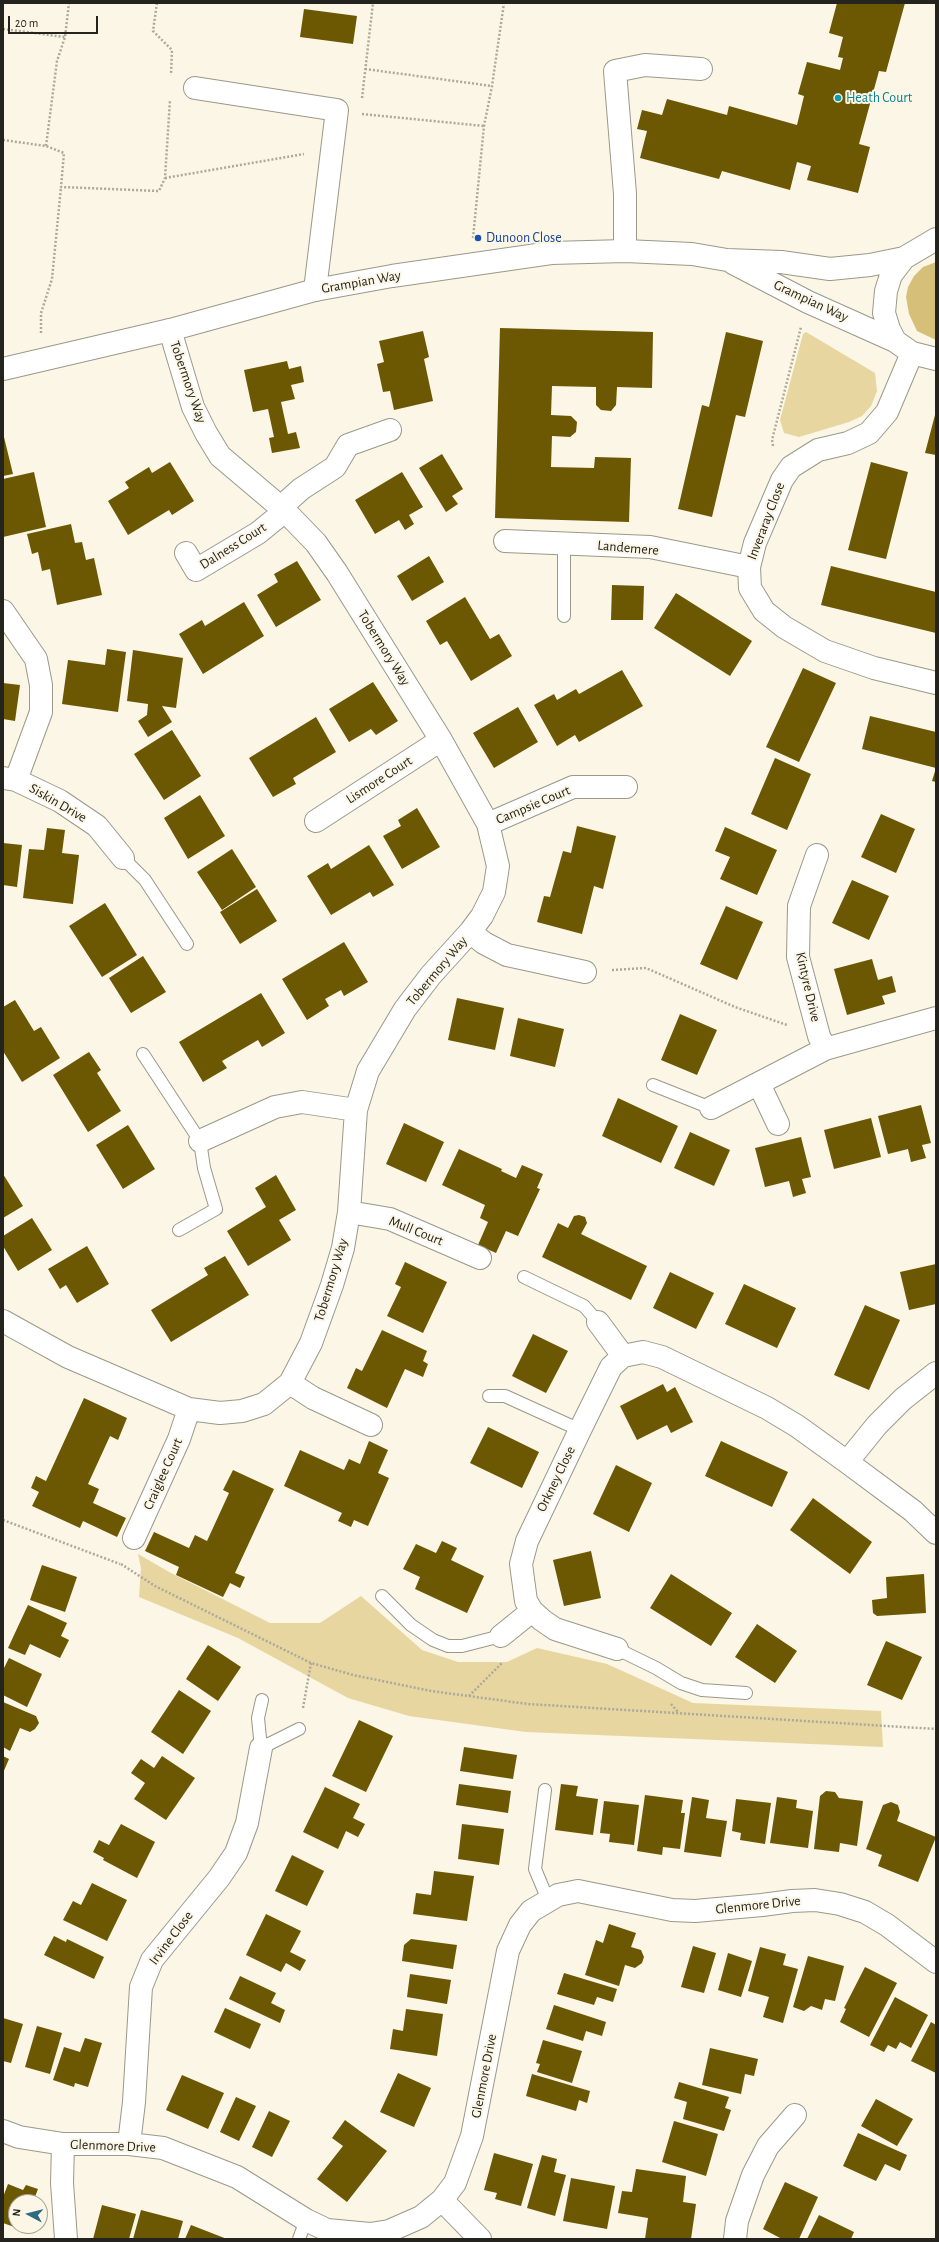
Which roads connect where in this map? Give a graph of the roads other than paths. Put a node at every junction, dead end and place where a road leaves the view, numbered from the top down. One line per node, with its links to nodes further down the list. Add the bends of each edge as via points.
1 (701, 69): 5 (street, via 645,64 615,71 624,194)
2 (195, 88): 8 (street, via 353,107 333,149)
3 (936, 227): 4 (street)
4 (930, 242): 6 (street)
5 (625, 251): 7 (street, Grampian Way, via 692,254); 8 (street, Grampian Way, via 551,253)
6 (904, 258): 7 (street, Grampian Way, via 830,269 781,262); 10 (street, via 892,275 886,291 884,313 889,329)
7 (727, 260): 10 (street, Grampian Way)
8 (315, 290): 9 (street, Grampian Way)
9 (170, 330): 12 (street, Grampian Way); 14 (street, Tobermory Way, via 193,407 209,439 220,456)
10 (904, 347): 11 (street, Grampian Way); 18 (street, Inveraray Close, via 887,412 869,433 848,443 818,450 791,466 782,480 755,543)
11 (936, 360)
12 (3, 369)
13 (390, 430): 14 (street, via 348,445 335,467 301,489)
14 (283, 509): 17 (street, Dalness Court, via 258,533 196,570); 22 (street, Tobermory Way, via 316,543 337,573)
15 (505, 541): 16 (street, Landemere)
16 (564, 543): 18 (street, Landemere, via 650,547); 20 (lane)
17 (186, 553)
18 (748, 568): 21 (street, Inveraray Close, via 750,588 764,611 784,627 826,651 874,668)
19 (3, 612): 23 (street, via 36,659 41,685 41,712)
20 (564, 616)
21 (936, 683)
22 (441, 740): 25 (street, Lismore Court); 26 (street, Tobermory Way)
23 (9, 779): 28 (street, Siskin Drive, via 60,801 97,826)
24 (626, 786): 26 (street, Campsie Court, via 574,787)
25 (316, 821)
26 (488, 824): 29 (street, Tobermory Way, via 498,866 494,892 482,916)
27 (817, 855): 33 (street, Kintyre Drive, via 799,906 798,957)
28 (123, 858): 30 (lane, via 145,880)
29 (470, 932): 31 (street, via 507,955); 38 (street, Tobermory Way, via 431,975 405,1009 368,1071)
30 (187, 944)
31 (585, 972)
32 (936, 1018): 33 (street)
33 (822, 1042): 35 (street)
34 (143, 1054): 40 (lane)
35 (759, 1084): 37 (street); 39 (street)
36 (653, 1085): 37 (lane)
37 (711, 1108)
38 (356, 1110): 40 (street, via 302,1102 275,1107); 41 (street, Tobermory Way)
39 (778, 1124)
40 (200, 1141): 42 (lane, via 204,1168 216,1209)
41 (349, 1212): 43 (street, Mull Court, via 390,1219); 49 (street, Tobermory Way, via 343,1248 332,1285 310,1343)
42 (179, 1230)
43 (480, 1258)
44 (524, 1277): 46 (lane, via 584,1306)
45 (3, 1321): 51 (street, Tobermory Way, via 68,1357)
46 (598, 1322): 47 (street)
47 (623, 1356): 53 (street, Orkney Close, via 611,1367); 54 (street, via 642,1352 662,1357 768,1408)
48 (936, 1373): 54 (street, via 887,1414)
49 (290, 1383): 51 (street, Tobermory Way, via 264,1404 242,1411 220,1413); 52 (street, via 313,1398)
50 (489, 1396): 53 (lane, via 505,1396)
51 (189, 1409): 56 (street, Craiglee Court, via 179,1439)
52 (371, 1425)
53 (580, 1430): 58 (street, Orkney Close, via 527,1541 521,1564 522,1584 526,1601)
54 (847, 1462): 55 (street, via 913,1511)
55 (936, 1533)
56 (134, 1538)
57 (382, 1596): 59 (lane, via 411,1625 433,1640 448,1646 462,1646)
58 (532, 1611): 59 (street); 60 (street, Orkney Close, via 555,1629)
59 (501, 1636)
60 (617, 1649): 61 (lane, via 656,1668 681,1684 702,1690)
61 (746, 1693)
62 (262, 1700): 64 (lane, via 258,1718)
63 (299, 1730): 64 (lane)
64 (261, 1748): 71 (street, Irvine Close, via 247,1822 236,1853 219,1878 152,1960 141,1986 134,2102)
65 (545, 1790): 66 (lane, via 536,1869)
66 (548, 1900): 67 (street, Glenmore Drive, via 558,1894 578,1891 672,1910 695,1911 815,1900 865,1912 887,1925); 72 (street, Glenmore Drive, via 520,1925 508,1951 472,2136 455,2183)
67 (936, 1962)
68 (795, 2115): 76 (street, via 768,2146 752,2174 737,2221)
69 (3, 2131): 70 (street, Glenmore Drive, via 19,2137)
70 (62, 2144): 71 (street, Glenmore Drive); 74 (street)
71 (128, 2144): 73 (street, Glenmore Drive, via 163,2148 238,2177)
72 (442, 2200): 73 (street, Glenmore Drive, via 407,2225 383,2232 370,2234); 75 (street)
73 (303, 2230)
74 (66, 2239)
75 (480, 2239)
76 (735, 2239)

